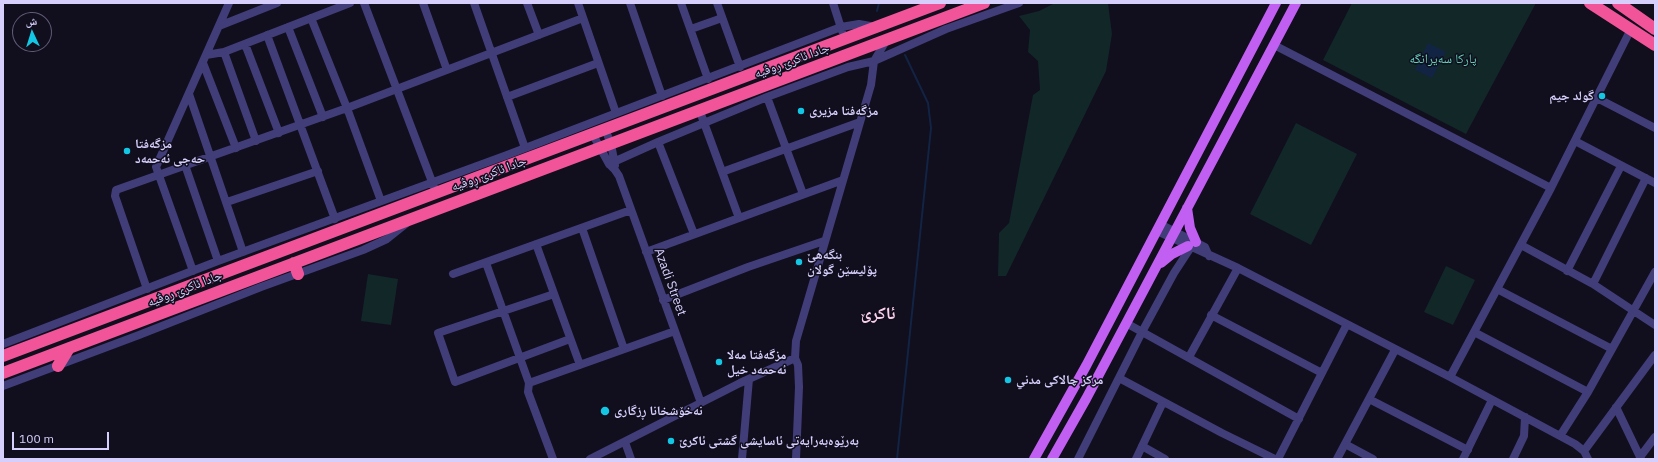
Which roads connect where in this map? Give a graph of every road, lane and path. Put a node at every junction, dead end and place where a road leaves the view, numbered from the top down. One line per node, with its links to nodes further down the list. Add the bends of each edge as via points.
1 (229, 3): 23 (street)
2 (277, 3): 23 (street)
3 (350, 3): 20 (street)
4 (364, 3): 48 (street)
5 (423, 3): 44 (street)
6 (474, 3): 39 (street)
7 (527, 3): 30 (street)
8 (578, 3): 21 (street)
9 (630, 3): 50 (street)
10 (681, 3): 27 (street)
11 (717, 3): 22 (street)
12 (833, 3): 25 (street)
13 (940, 3): 26 (highway, جادا ئاکرێ ڕوڤیە)
14 (984, 3): 33 (highway, جادا ئاکرێ ڕوڤیە)
15 (1019, 3): 41 (street, via 946,29)
16 (1276, 3): 45 (main road)
17 (1296, 3): 35 (main road)
18 (1590, 3): 28 (highway)
19 (1618, 3): 29 (highway)
20 (311, 18): 24 (street); 54 (street)
21 (583, 18): 30 (street); 42 (street)
22 (722, 18): 27 (street); 43 (street)
23 (219, 26): 40 (street)
24 (288, 27): 31 (street); 57 (street)
25 (841, 27): 26 (street, via 859,24); 32 (street); 43 (street)
26 (878, 27): 32 (highway, جادا ئاکرێ ڕوڤیە)
27 (690, 29): 47 (street)
28 (1631, 29): 36 (highway); 53 (street)
29 (1655, 29)
30 (539, 34): 39 (street)
31 (268, 35): 34 (street); 60 (street)
32 (845, 39): 62 (highway, جادا ئاکرێ ڕوڤیە)
33 (886, 41): 37 (highway, جادا ئاکرێ ڕوڤیە); 41 (street)
34 (245, 44): 38 (street); 63 (street)
35 (1274, 45): 46 (main road); 84 (street)
36 (1655, 45)
37 (863, 50): 41 (street); 55 (highway, جادا ئاکرێ ڕوڤیە)
38 (224, 52): 40 (street); 65 (street)
39 (492, 52): 44 (street); 51 (street)
40 (204, 59): 49 (street); 69 (street)
41 (874, 61): 52 (street, via 848,67); 58 (street, via 871,85)
42 (598, 63): 51 (street); 56 (street)
43 (740, 66): 47 (street)
44 (447, 70): 48 (street)
45 (1241, 70): 46 (main road); 93 (main road)
46 (1255, 78): 88 (main road)
47 (708, 79): 50 (street)
48 (396, 90): 54 (street); 83 (street)
49 (189, 94): 72 (street); 79 (street, via 156,167)
50 (662, 96): 56 (street)
51 (508, 97): 70 (street)
52 (767, 97): 59 (street); 71 (street)
53 (1598, 98): 61 (street); 66 (street)
54 (347, 108): 57 (street); 86 (street)
55 (699, 109): 59 (street); 68 (highway, جادا ئاکرێ ڕوڤیە)
56 (616, 113): 70 (street)
57 (323, 117): 60 (street)
58 (860, 122): 71 (street); 81 (street)
59 (704, 123): 67 (street); 78 (street)
60 (300, 125): 63 (street); 77 (street)
61 (1655, 128)
62 (605, 129): 64 (highway, جادا ئاکرێ ڕوڤیە); 68 (street, Azadi Street)
63 (279, 133): 65 (street)
64 (592, 133): 68 (street, Azadi Street); 73 (highway, جادا ئاکرێ ڕوڤیە)
65 (256, 141): 69 (street)
66 (1575, 141): 76 (street); 84 (street)
67 (658, 142): 75 (street); 95 (street)
68 (606, 146): 75 (street, Azadi Street); 75 (street, Azadi Street); 90 (highway, جادا ئاکرێ ڕوڤیە)
69 (236, 148): 72 (street)
70 (525, 148): 73 (street)
71 (785, 149): 78 (street); 85 (street)
72 (211, 156): 74 (street); 87 (street)
73 (508, 160): 83 (highway, جادا ئاکرێ ڕوڤیە)
74 (185, 165): 79 (street); 103 (street)
75 (613, 165): 89 (street, Azadi Street)
76 (1621, 166): 80 (street); 109 (street)
77 (318, 171): 87 (street); 92 (street)
78 (722, 172): 91 (street)
79 (159, 174): 108 (street); 114 (street, via 114,192)
80 (1646, 178): 82 (street); 113 (street)
81 (843, 180): 85 (street); 97 (street)
82 (1655, 183)
83 (434, 188): 86 (street); 134 (highway, جادا ئاکرێ ڕوڤیە)
84 (1551, 188): 100 (street)
85 (803, 194): 91 (street)
86 (381, 201): 92 (street)
87 (227, 202): 101 (street)
88 (1187, 208): 96 (main road); 99 (main road)
89 (631, 210): 94 (street); 102 (street, Azadi Street)
90 (411, 218): 104 (highway, جادا ئاکرێ ڕوڤیە); 111 (street, via 394,234 379,243)
91 (738, 218): 95 (street)
92 (335, 219): 101 (street)
93 (1159, 227): 96 (street); 148 (main road)
94 (582, 228): 98 (street); 130 (street)
95 (694, 234): 102 (street)
96 (1173, 235): 99 (street); 107 (main road)
97 (824, 241): 117 (street); 137 (street, via 796,341)
98 (536, 244): 105 (street); 116 (street)
99 (1192, 245): 106 (street, via 1205,247 1209,256); 107 (main road, via 1172,254); 125 (street)
100 (1520, 245): 109 (street); 115 (street)
101 (243, 252): 103 (street)
102 (646, 252): 117 (street, Azadi Street)
103 (218, 261): 108 (street)
104 (294, 263): 111 (highway); 129 (highway, جادا ئاکرێ ڕوڤیە)
105 (486, 263): 112 (street); 118 (street)
106 (1238, 268): 120 (street); 122 (street)
107 (1155, 269): 121 (main road)
108 (193, 271): 114 (street)
109 (1567, 271): 113 (street)
110 (1655, 272): 119 (street)
111 (298, 274): 139 (street)
112 (453, 274)
113 (1593, 284): 119 (street)
114 (147, 288): 128 (street)
115 (1497, 290): 126 (street); 131 (street)
116 (554, 294): 118 (street); 127 (street)
117 (663, 300): 124 (street, Azadi Street)
118 (503, 311): 136 (street); 136 (street, via 438,333 455,382)
119 (1635, 311): 123 (street); 131 (street)
120 (1211, 315): 135 (street); 141 (street)
121 (1126, 323): 125 (street); 149 (main road)
122 (1347, 324): 132 (street); 141 (street)
123 (1655, 325)
124 (675, 331): 130 (street); 153 (street, Azadi Street)
125 (1142, 332): 135 (street); 143 (street)
126 (1474, 332): 142 (street); 147 (street)
127 (570, 339): 136 (street); 138 (street)
128 (3, 344)
129 (69, 348): 139 (highway); 140 (highway, جادا ئاکرێ ڕوڤیە)
130 (624, 349): 138 (street)
131 (1612, 349): 147 (street)
132 (1396, 350): 142 (street); 150 (street)
133 (1655, 355): 154 (street)
134 (3, 356)
135 (1189, 357): 156 (street)
136 (520, 358): 145 (street)
137 (795, 358): 144 (street); 169 (street, via 800,387)
138 (580, 365): 145 (street)
139 (58, 366): 146 (street)
140 (3, 373)
141 (1322, 373): 156 (street)
142 (1450, 377): 151 (street)
143 (1119, 378): 152 (street); 172 (street)
144 (749, 379): 153 (street); 168 (street)
145 (529, 383): 165 (street, via 528,392)
146 (3, 386)
147 (1588, 392): 157 (street)
148 (1072, 393): 149 (main road); 170 (main road)
149 (1086, 399): 171 (main road)
150 (1369, 399): 160 (street); 162 (street)
151 (1492, 400): 155 (street); 162 (street)
152 (1163, 402): 161 (street); 175 (street)
153 (701, 403): 159 (street)
154 (1616, 407): 163 (street); 164 (street)
155 (1525, 417): 157 (street); 179 (street, via 1524,436)
156 (1299, 418): 175 (street)
157 (1560, 436): 163 (street)
158 (1655, 437): 164 (street)
159 (625, 442): 166 (street); 167 (street)
160 (1345, 444): 176 (street); 177 (street)
161 (1142, 446): 173 (street); 174 (street)
162 (1468, 450): 178 (street)
163 (1584, 451): 180 (street)
164 (1641, 458)
165 (553, 459)
166 (590, 459)
167 (631, 459)
168 (742, 459)
169 (796, 459)
170 (1034, 459)
171 (1052, 459)
172 (1078, 459)
173 (1136, 459)
174 (1165, 459)
175 (1276, 459)
176 (1337, 459)
177 (1373, 459)
178 (1463, 459)
179 (1513, 459)
180 (1588, 459)

